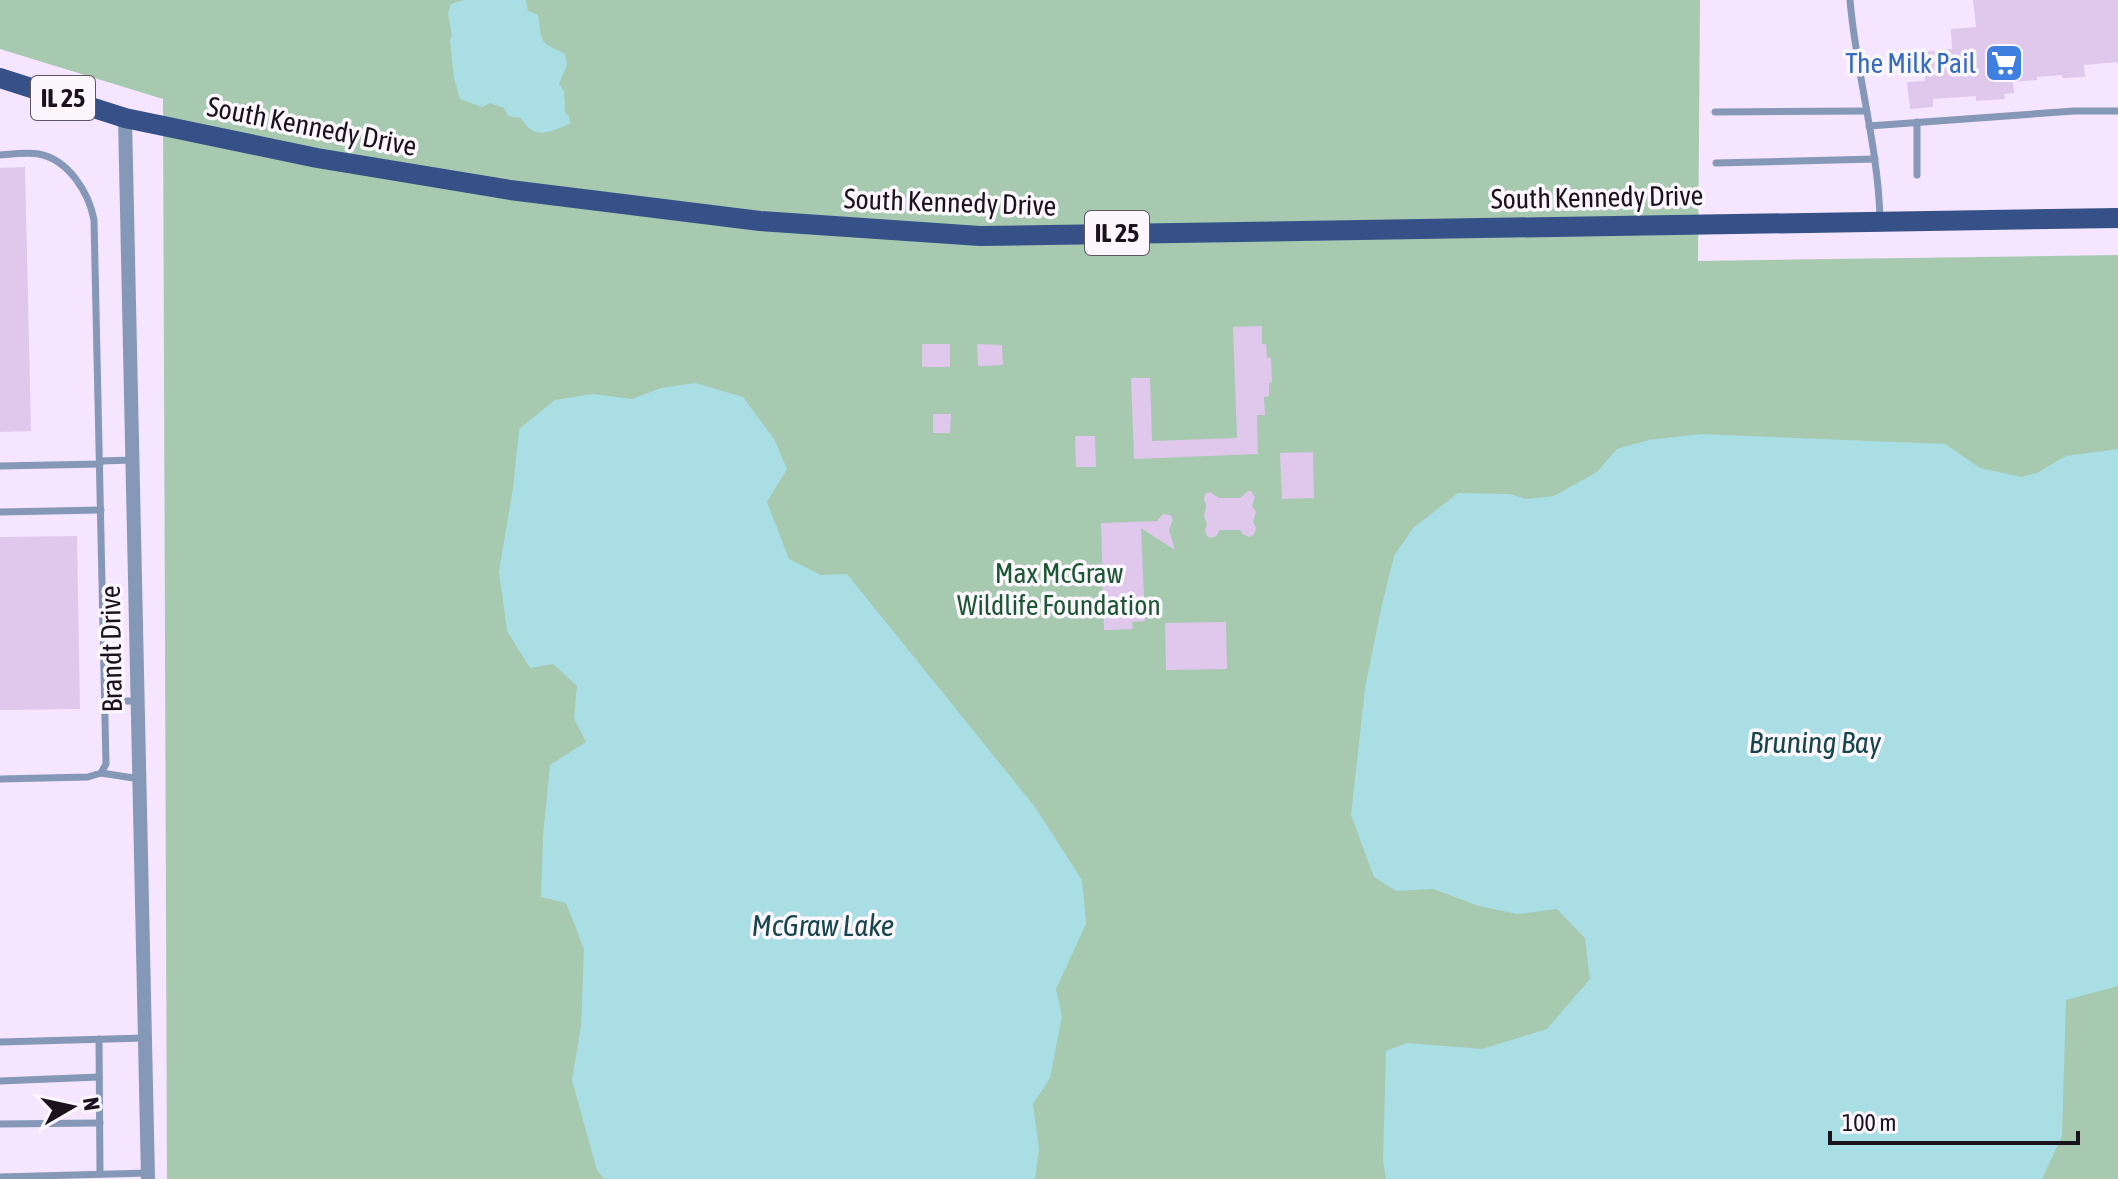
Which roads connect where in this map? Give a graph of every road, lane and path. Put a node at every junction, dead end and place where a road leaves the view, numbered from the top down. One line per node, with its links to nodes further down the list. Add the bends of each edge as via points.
1 (1850, 0): 3 (lane)
2 (0, 78): 6 (main road, IL 25)
3 (1866, 111): 5 (lane); 8 (lane)
4 (2118, 111): 7 (lane)
5 (1715, 112)
6 (125, 118): 14 (main road, South Kennedy Drive / IL 25, via 317,158 510,190 760,221 980,236); 15 (street, Brandt Drive)
7 (1917, 122): 8 (lane); 12 (lane)
8 (1869, 126): 10 (lane)
9 (0, 155): 16 (lane, via 53,159 90,202 95,227)
10 (1875, 159): 11 (lane); 14 (lane)
11 (1716, 163)
12 (1917, 175)
13 (2118, 218): 14 (main road, South Kennedy Drive / IL 25)
14 (1880, 221)
15 (133, 460): 16 (lane); 21 (street, Brandt Drive)
16 (100, 462): 17 (lane); 18 (lane)
17 (0, 466)
18 (101, 510): 19 (lane); 20 (lane)
19 (0, 512)
20 (105, 701): 21 (lane); 22 (lane, via 106,764)
21 (138, 701): 24 (street, Brandt Drive)
22 (101, 773): 23 (lane); 24 (lane)
23 (0, 779)
24 (140, 779): 25 (street, Brandt Drive)
25 (145, 1038): 26 (lane); 33 (street, Brandt Drive)
26 (99, 1039): 27 (lane); 28 (lane)
27 (0, 1042)
28 (99, 1077): 29 (lane); 30 (lane)
29 (0, 1081)
30 (100, 1123): 31 (lane); 32 (lane)
31 (0, 1124)
32 (100, 1174): 33 (lane); 34 (lane)
33 (148, 1176)
34 (0, 1177)

